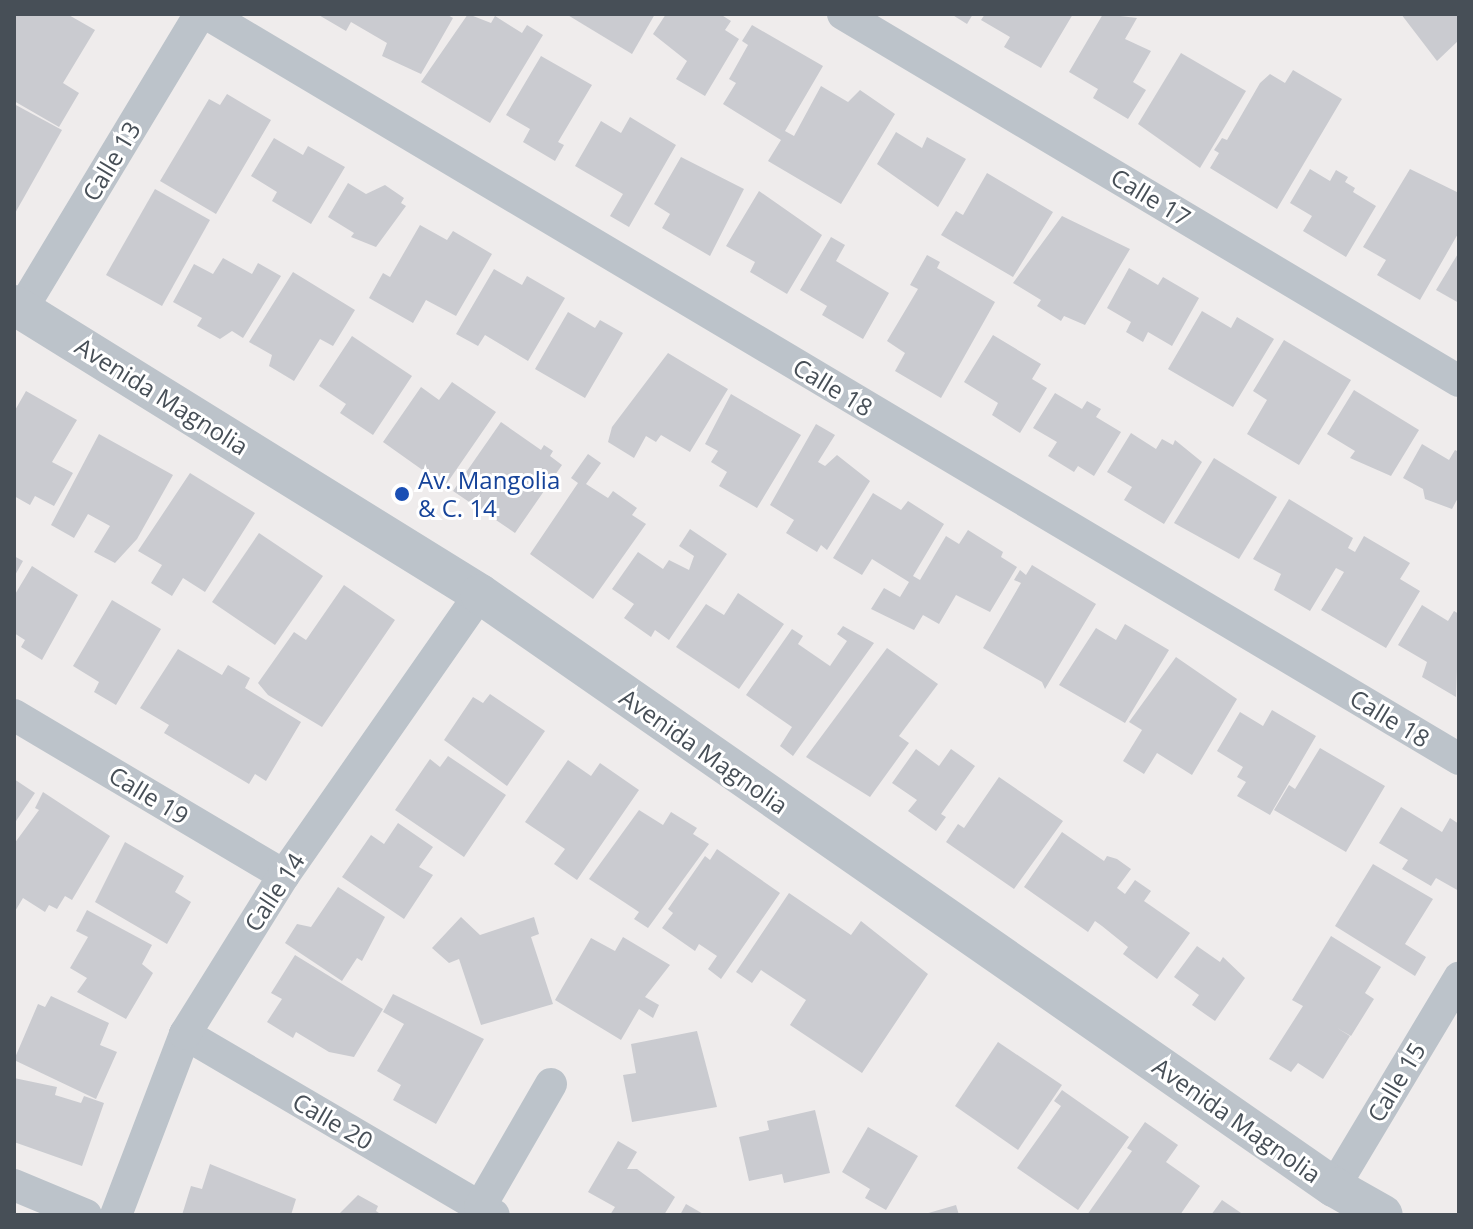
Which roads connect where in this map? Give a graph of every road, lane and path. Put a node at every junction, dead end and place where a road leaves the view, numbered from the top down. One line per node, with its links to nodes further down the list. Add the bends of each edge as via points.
1 (200, 14): 4 (street, Calle 13)
2 (207, 14): 8 (street, Calle 18)
3 (843, 14): 5 (street, Calle 17)
4 (18, 307): 6 (street, Avenida Magnolia)
5 (1459, 381)
6 (480, 594): 9 (street, Calle 14); 14 (street, Avenida Magnolia)
7 (14, 715): 9 (street, Calle 19)
8 (1459, 759)
9 (284, 875): 11 (street, Calle 14)
10 (1459, 978): 14 (street, Calle 15)
11 (185, 1034): 15 (street, Calle 20); 17 (street, Calle 14)
12 (551, 1084): 15 (street, Calle 20)
13 (14, 1185): 16 (street)
14 (1334, 1187): 18 (street, Avenida Magnolia)
15 (487, 1211)
16 (86, 1215)
17 (116, 1215)
18 (1383, 1215)

